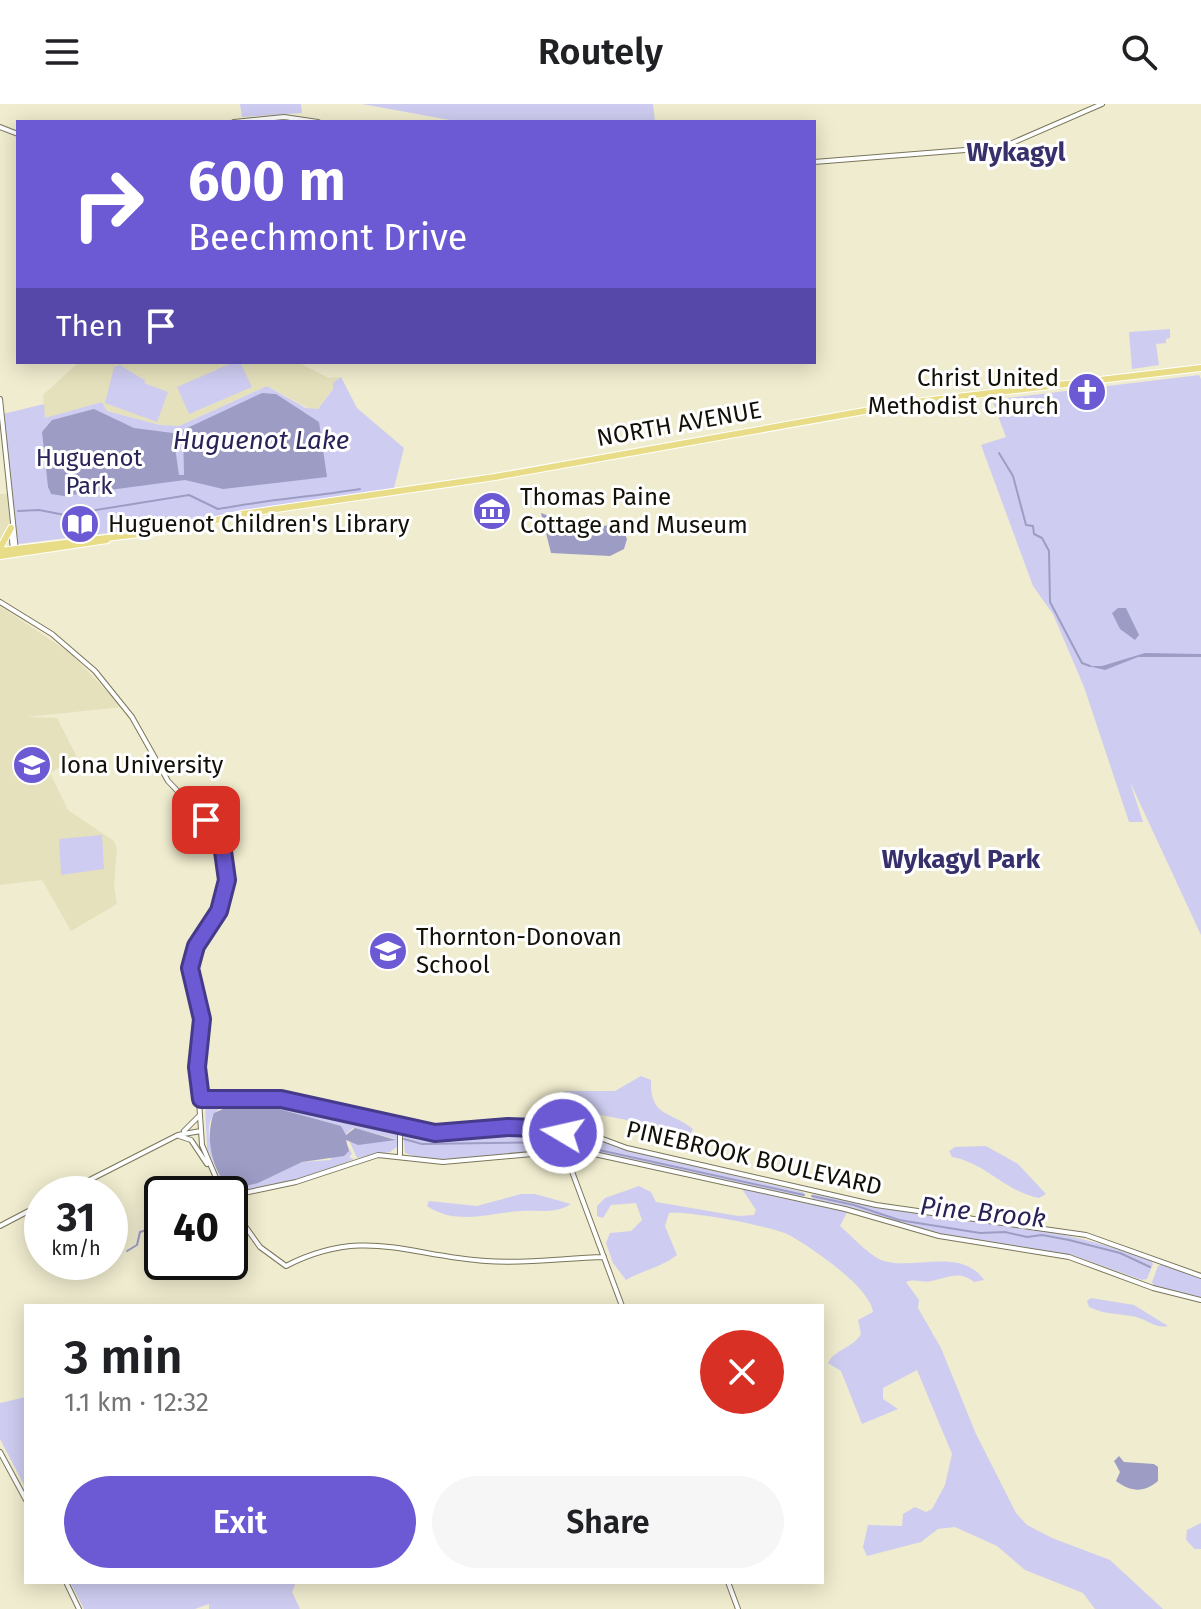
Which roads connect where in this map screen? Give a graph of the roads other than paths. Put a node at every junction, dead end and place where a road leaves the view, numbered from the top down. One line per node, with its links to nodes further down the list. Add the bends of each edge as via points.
1 (1102, 104): 4 (street, via 1003,147)
2 (254, 120): 3 (street)
3 (304, 120)
4 (816, 162)
5 (1201, 368): 8 (main road, NORTH AVENUE, via 868,409 495,477)
6 (0, 399): 7 (street)
7 (12, 525): 8 (street); 9 (main road)
8 (15, 550): 9 (main road, NORTH AVENUE)
9 (0, 552)
10 (0, 602): 11 (street, via 52,634 101,678 132,717 168,781 220,840 226,889 190,968 202,1019 197,1067)
11 (201, 1099): 12 (street); 13 (street, PINEBROOK BOULEVARD, via 281,1099)
12 (202, 1111): 15 (street); 16 (street)
13 (400, 1125): 14 (street, PINEBROOK BOULEVARD, via 448,1134 508,1127); 18 (street)
14 (563, 1129): 17 (street); 27 (street, PINEBROOK BOULEVARD, via 723,1172 876,1205 1093,1237)
15 (201, 1131): 16 (street); 19 (street)
16 (178, 1135): 19 (street, via 190,1139); 20 (street)
17 (564, 1150): 18 (street, PINEBROOK BOULEVARD, via 443,1162); 26 (street); 28 (street, PINEBROOK BOULEVARD, via 845,1209 939,1236 1069,1257)
18 (400, 1155): 22 (street, PINEBROOK BOULEVARD, via 365,1157 306,1179)
19 (208, 1164): 21 (street)
20 (97, 1176)
21 (214, 1176)
22 (248, 1192)
23 (24, 1213): 24 (street)
24 (0, 1226)
25 (248, 1230): 26 (street, via 286,1266 332,1249 372,1244 480,1261)
26 (604, 1257): 29 (street)
27 (1201, 1276)
28 (1201, 1300)
29 (621, 1304)
30 (0, 1452): 31 (street)
31 (24, 1496)
32 (67, 1584): 34 (street)
33 (729, 1584): 35 (street)
34 (79, 1609)
35 (738, 1609)

